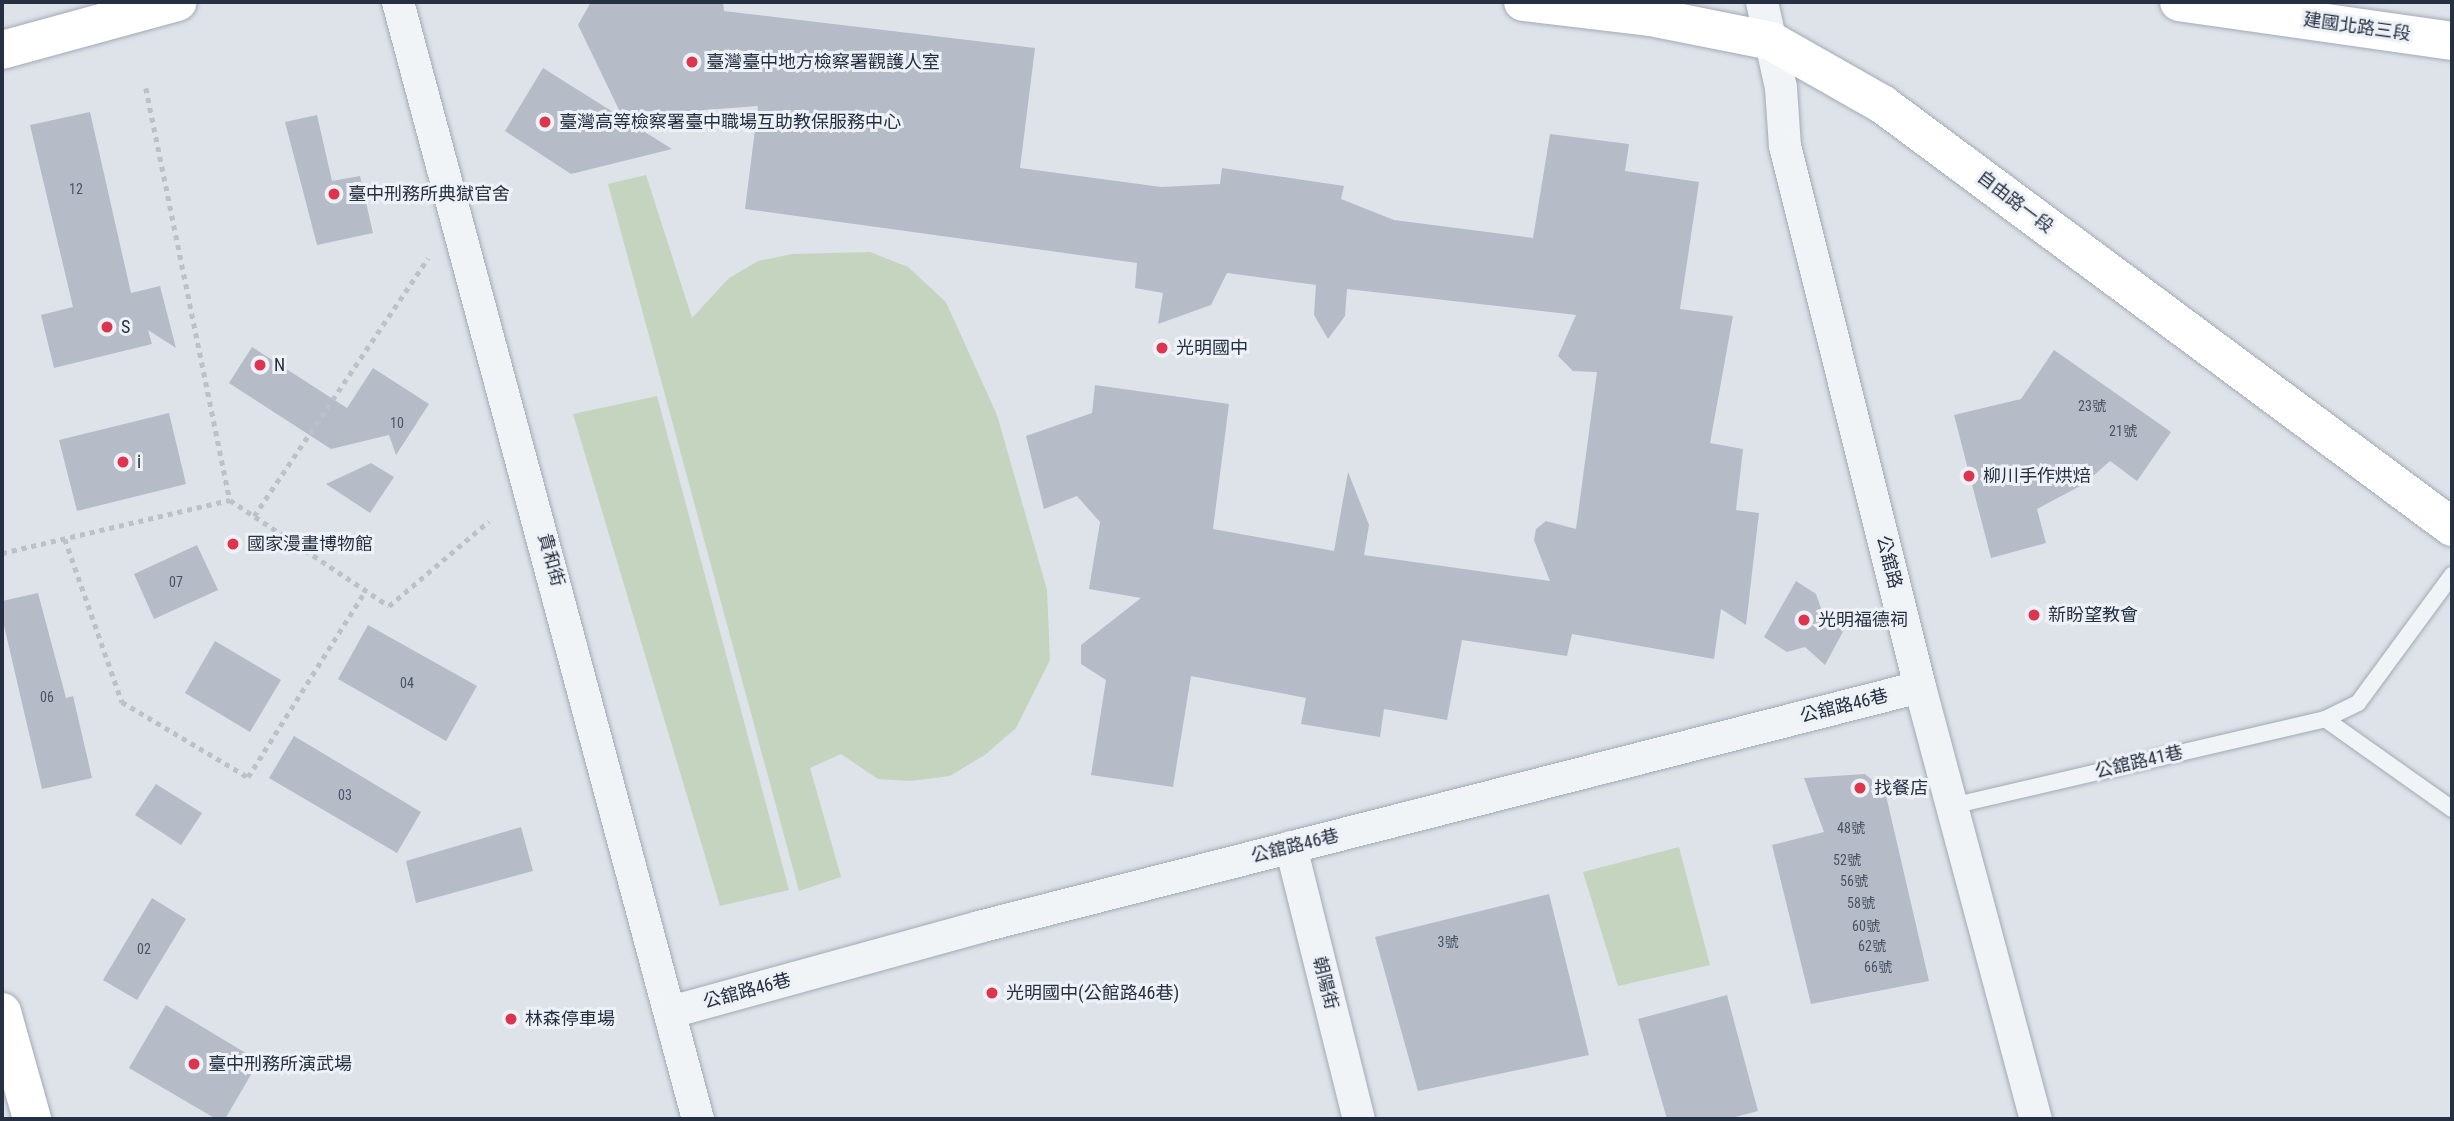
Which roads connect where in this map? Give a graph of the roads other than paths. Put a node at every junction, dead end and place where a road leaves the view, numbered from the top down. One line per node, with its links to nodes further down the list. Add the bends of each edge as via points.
1 (178, 2): 8 (main road)
2 (398, 2): 17 (street, 貴和街)
3 (1523, 2): 6 (main road, 自由路一段, via 1651,17)
4 (1762, 2): 6 (street, 公舘路)
5 (2179, 2): 7 (main road, 建國北路三段)
6 (1771, 41): 9 (main road, 自由路一段, via 1905,120); 11 (street, 公舘路, via 1781,88 1785,146)
7 (2452, 41)
8 (2, 50)
9 (2452, 527)
10 (2452, 575): 12 (lane, 公舘路41巷, via 2358,703)
11 (1920, 687): 13 (street, 公舘路); 15 (street, 公舘路46巷)
12 (2325, 719): 13 (lane, 公舘路41巷); 14 (lane)
13 (1952, 806): 21 (street, 公舘路)
14 (2452, 809)
15 (1291, 847): 17 (street, 公舘路46巷); 20 (street, 朝陽街)
16 (2, 1012): 18 (main road)
17 (671, 1012): 19 (street, 貴和街)
18 (32, 1119)
19 (698, 1119)
20 (1359, 1119)
21 (2036, 1119)

